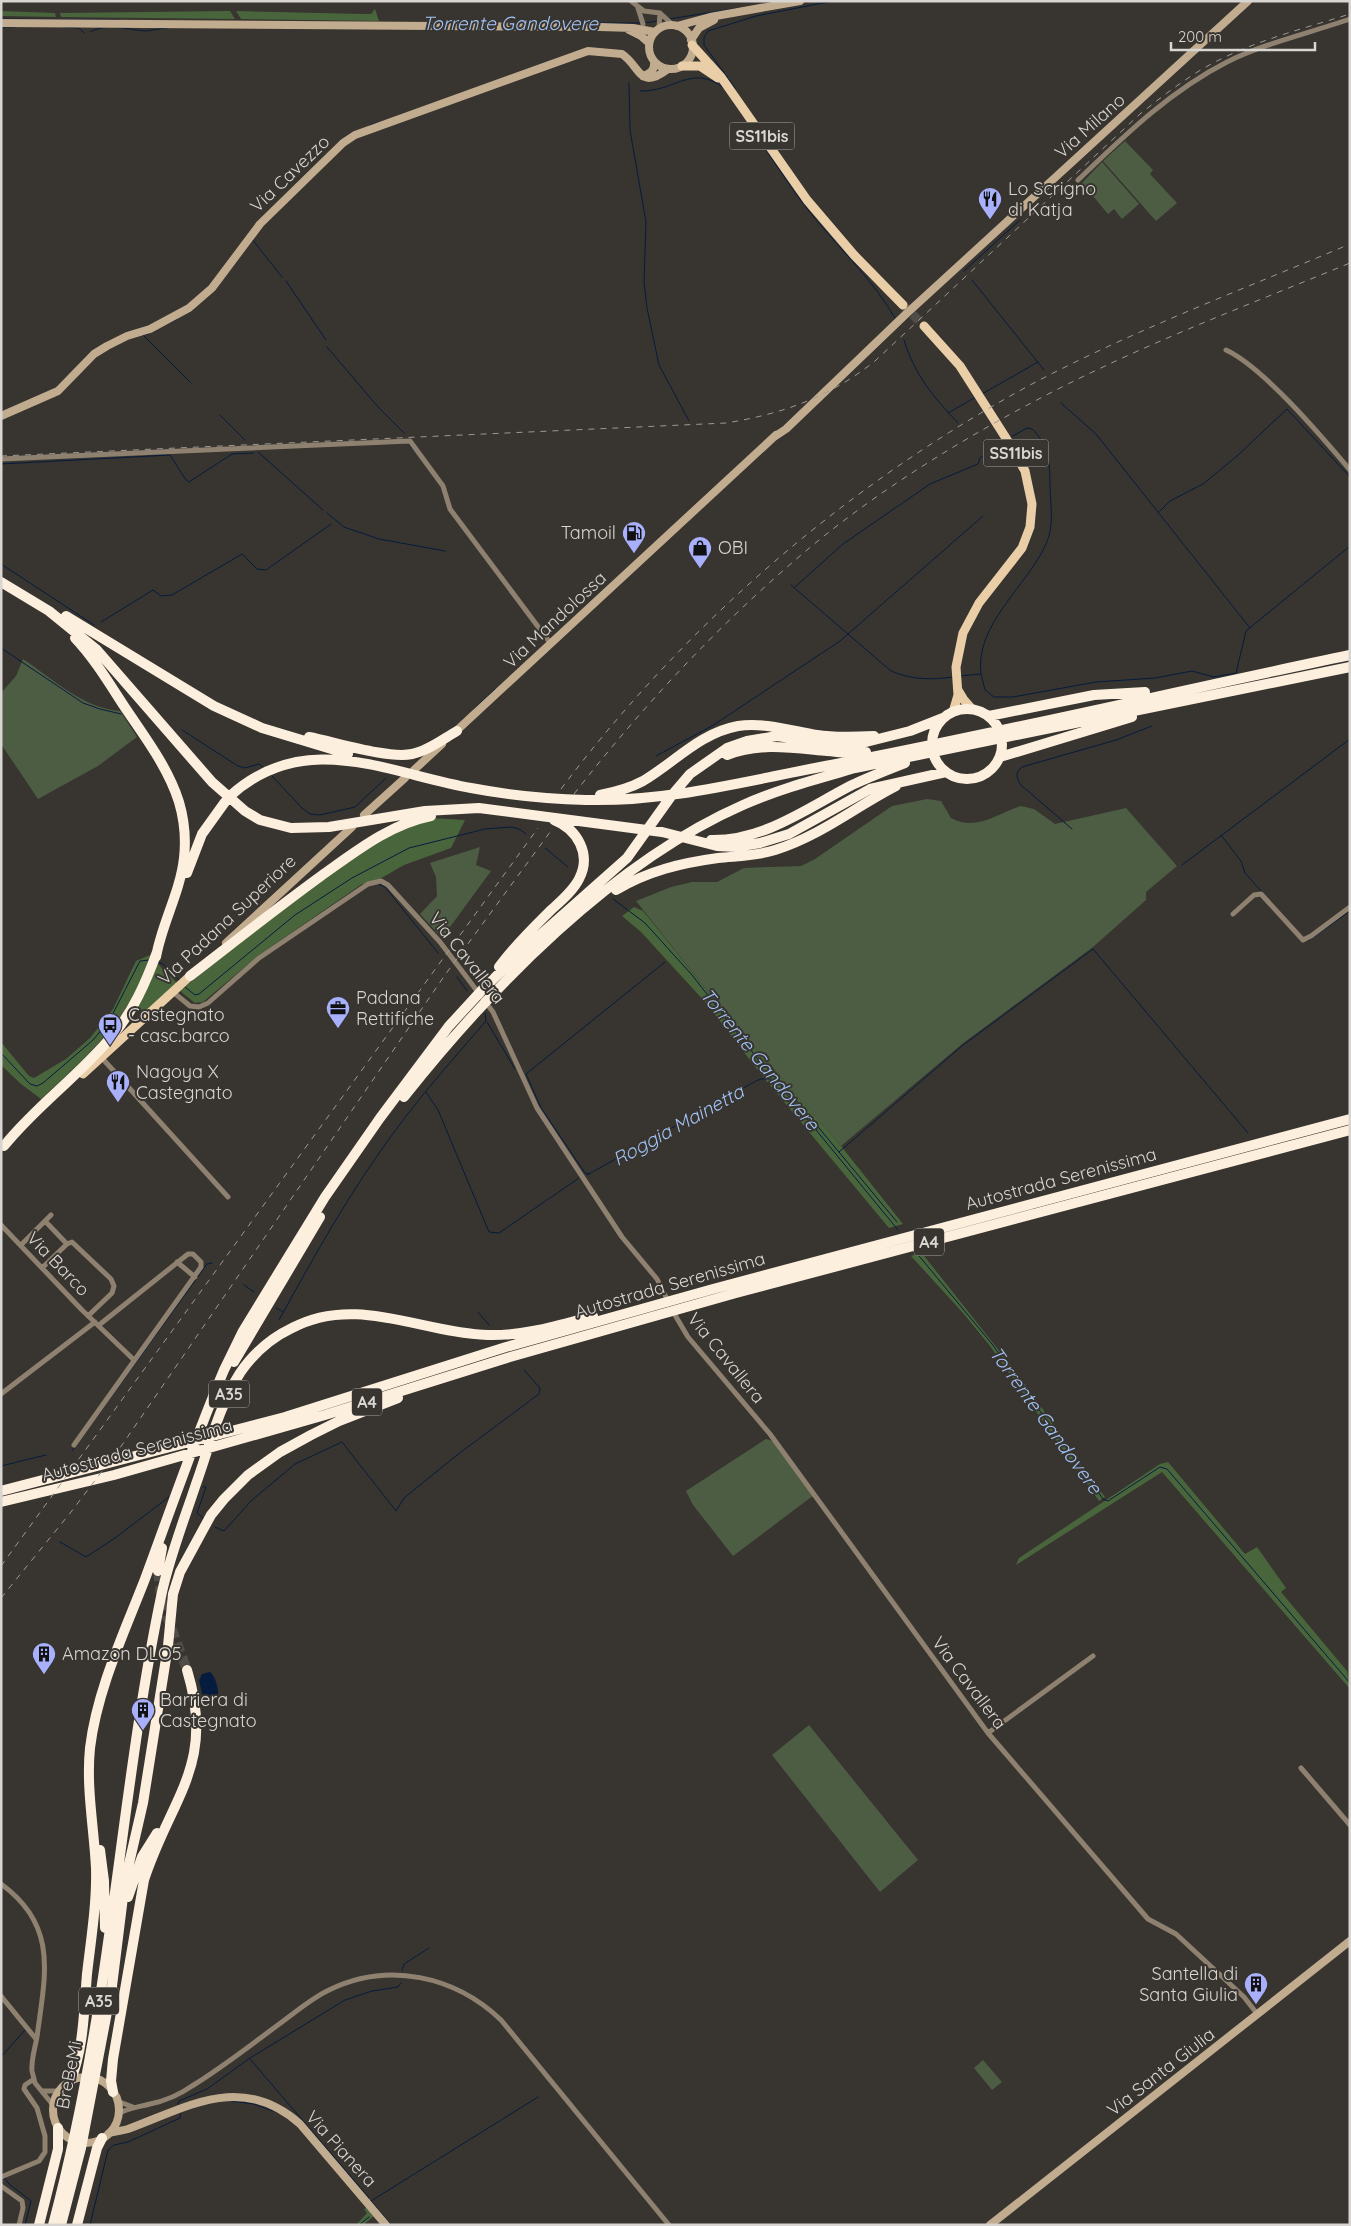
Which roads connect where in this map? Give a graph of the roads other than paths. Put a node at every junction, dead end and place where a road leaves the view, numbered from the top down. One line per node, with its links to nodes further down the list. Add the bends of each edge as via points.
1 (631, 1): 4 (street)
2 (800, 1): 6 (main road)
3 (1248, 1): 27 (main road, Via Milano)
4 (637, 8): 5 (street); 8 (street)
5 (660, 13): 10 (street); 12 (street)
6 (725, 15): 10 (main road); 13 (main road, via 699,28)
7 (1350, 20): 20 (street, via 1228,61 1190,83 1157,107)
8 (643, 21)
9 (1, 23): 11 (main road)
10 (673, 25): 12 (main road); 13 (main road, via 685,31)
11 (623, 28): 12 (main road); 14 (main road, via 636,32)
12 (658, 28): 14 (main road)
13 (692, 43): 16 (main road, via 690,58); 19 (main road, SS11bis)
14 (649, 44): 15 (main road)
15 (654, 61): 17 (main road); 18 (main road, via 652,71)
16 (682, 66): 17 (main road); 19 (main road, SS11bis, via 700,66)
17 (668, 69): 18 (main road, via 654,78)
18 (643, 76): 24 (main road, Via Cavezzo, via 622,54 588,51 355,135 260,224 218,281 189,308 150,329 107,346 94,354 58,391)
19 (728, 87): 21 (main road, SS11bis, via 807,200)
20 (1078, 180)
21 (902, 305)
22 (924, 326): 35 (main road, SS11bis, via 949,352 978,393 1020,461 1032,493 1031,521 1022,548 979,603 963,633 956,667)
23 (1226, 350): 26 (street, via 1240,356 1283,397)
24 (1, 416)
25 (1, 459): 31 (street, via 410,441 443,486 450,509)
26 (1350, 470)
27 (716, 491): 31 (main road, Via Mandolossa)
28 (1, 576): 41 (highway, via 187,691)
29 (1, 582): 30 (highway)
30 (22, 595): 59 (highway, via 49,611 97,650 216,787 244,812 291,828); 64 (highway, via 66,629 86,650 174,788 181,812 184,856)
31 (551, 644): 42 (main road, Via Mandolossa)
32 (1350, 655): 34 (highway)
33 (1350, 667): 36 (highway)
34 (1223, 682): 39 (highway, via 1139,693 1094,695); 43 (highway)
35 (958, 690): 37 (main road); 38 (main road, SS11bis)
36 (1161, 706): 43 (highway); 48 (highway)
37 (972, 709): 38 (highway); 39 (highway)
38 (953, 712): 40 (highway)
39 (989, 716): 48 (highway, via 998,726 1002,738)
40 (943, 718): 44 (highway); 50 (highway, via 934,733 933,750)
41 (240, 719): 42 (highway, via 396,755 420,752); 53 (highway)
42 (457, 730): 49 (main road, Via Mandolossa)
43 (1007, 730): 45 (highway); 45 (highway)
44 (898, 734): 54 (highway, via 850,745 777,736 747,741 708,760); 55 (highway, via 840,737 738,726 701,740 644,780 624,790)
45 (990, 734): 46 (highway)
46 (942, 744): 47 (highway); 47 (highway)
47 (925, 748): 54 (highway); 54 (highway, via 856,754 786,747 740,750 710,763); 60 (highway, via 770,828 732,838); 63 (highway, via 802,783 744,805 675,841)
48 (1000, 758): 50 (highway, via 988,772 972,779)
49 (414, 770)
50 (946, 772): 52 (highway)
51 (405, 778): 58 (main road)
52 (912, 778): 60 (highway, via 864,791 790,834 760,843 736,847); 63 (highway, via 810,837 773,851 691,862 650,873 617,890)
53 (431, 779): 55 (highway, via 500,792); 64 (highway, via 346,759 306,760 262,774 228,799 202,834)
54 (676, 791): 55 (highway, via 657,797); 66 (highway, via 627,858)
55 (580, 800)
56 (495, 810): 57 (highway); 59 (highway, via 446,809 377,818); 65 (highway, via 424,817 378,838 290,898)
57 (534, 814): 60 (highway); 66 (highway, via 562,823 574,834 582,848 582,874 509,954)
58 (364, 815)
59 (347, 826): 65 (main road, Via Padana Superiore)
60 (695, 840)
61 (1350, 907): 62 (street, via 1303,940 1261,894 1254,894)
62 (1233, 914)
63 (570, 922): 91 (highway, via 475,1014 413,1086 349,1173 233,1364 166,1538)
64 (156, 957): 71 (highway, via 140,992 113,1035 19,1126)
65 (190, 976): 67 (main road, Via Padana Superiore)
66 (483, 989): 97 (highway, via 349,1161 231,1354 103,1694 90,1750)
67 (173, 992): 68 (main road, Via Padana Superiore); 94 (street, Via Cavallera, via 196,1009 208,1003 259,958 368,884 381,881 388,885 440,942 493,1012 537,1108 622,1237 653,1273 688,1337 770,1434)
68 (101, 1057): 71 (main road, Via Padana Superiore); 72 (street)
69 (1350, 1118): 81 (highway, Autostrada Serenissima / A4)
70 (1350, 1130): 84 (highway, Autostrada Serenissima / A4, via 736,1293)
71 (2, 1147)
72 (228, 1198)
73 (51, 1216): 74 (street)
74 (45, 1221): 76 (street); 77 (street)
75 (1, 1225): 77 (street, Via Barco)
76 (67, 1244): 79 (street); 82 (street, via 76,1243 114,1283 112,1292)
77 (21, 1245): 79 (street, Via Barco)
78 (177, 1262): 80 (street); 80 (street, via 193,1254 202,1265); 83 (street)
79 (42, 1268): 82 (street, Via Barco)
80 (195, 1277): 85 (street)
81 (714, 1288): 88 (highway, Autostrada Serenissima / A4); 100 (highway, A35, via 662,1296 542,1330 500,1335 448,1331 359,1313 331,1315 292,1328 252,1359 233,1385 223,1408 163,1588 146,1684)
82 (88, 1316): 83 (street, Via Barco)
83 (97, 1323): 85 (street, Via Barco); 86 (street)
84 (510, 1357): 88 (highway, Autostrada Serenissima / A4, via 325,1415 114,1475); 100 (highway, via 339,1421 311,1435 248,1475 211,1515 188,1552 173,1594 144,1803)
85 (134, 1360): 87 (street)
86 (1, 1394)
87 (74, 1445)
88 (35, 1489): 89 (highway, Autostrada Serenissima / A4); 90 (highway, Autostrada Serenissima / A4)
89 (1, 1492)
90 (1, 1502)
91 (158, 1571)
92 (1093, 1656): 94 (street)
93 (187, 1670): 96 (highway, via 197,1727)
94 (988, 1733): 105 (street, Via Cavallera, via 1148,1919 1176,1934 1244,1997)
95 (1301, 1768): 98 (street)
96 (188, 1778): 102 (highway, via 134,1878); 112 (highway, via 144,1880 113,2059 111,2081)
97 (90, 1785): 104 (highway, via 105,1897); 109 (highway, via 95,1904 81,2032 76,2067)
98 (1350, 1825)
99 (1, 1884): 106 (street, via 28,1908 43,1942 46,1969)
100 (114, 1932): 102 (highway, BreBeMi / A35); 104 (highway, BreBeMi / A35)
101 (1350, 1941): 105 (main road, Via Santa Giulia)
102 (112, 1986): 107 (highway, BreBeMi / A35)
103 (1, 1996): 106 (street)
104 (99, 2002): 107 (highway, BreBeMi / A35)
105 (1258, 2015): 130 (main road, Via Santa Giulia)
106 (36, 2039): 108 (street, via 32,2067)
107 (91, 2071): 120 (highway, BreBeMi / A35)
108 (34, 2079): 110 (street); 121 (street, via 24,2089 37,2108 45,2136 45,2152 39,2161)
109 (70, 2082): 111 (main road); 112 (main road, via 77,2078 93,2078 101,2081)
110 (43, 2091): 111 (street); 113 (street)
111 (59, 2091): 113 (main road)
112 (115, 2096): 114 (street); 115 (main road)
113 (53, 2105): 117 (main road)
114 (134, 2107): 115 (street); 129 (street, via 163,2101 190,2088 312,2000 338,1986 386,1975 425,1978 471,1996 502,2020)
115 (118, 2114): 116 (main road)
116 (116, 2123): 118 (main road); 119 (main road)
117 (58, 2128): 119 (main road, Via Pianera, via 78,2142 86,2143); 124 (highway, via 58,2149)
118 (122, 2130): 119 (main road, Via Pianera); 128 (main road, Via Pianera, via 209,2098 246,2099 273,2107 305,2129)
119 (106, 2136): 127 (highway, via 97,2148)
120 (76, 2147): 125 (highway, BreBeMi / A35); 126 (highway, BreBeMi / A35)
121 (3, 2176)
122 (1, 2186): 123 (street, via 23,2203)
123 (19, 2225)
124 (39, 2225)
125 (53, 2225)
126 (61, 2225)
127 (77, 2225)
128 (386, 2225)
129 (669, 2225)
130 (990, 2225)

